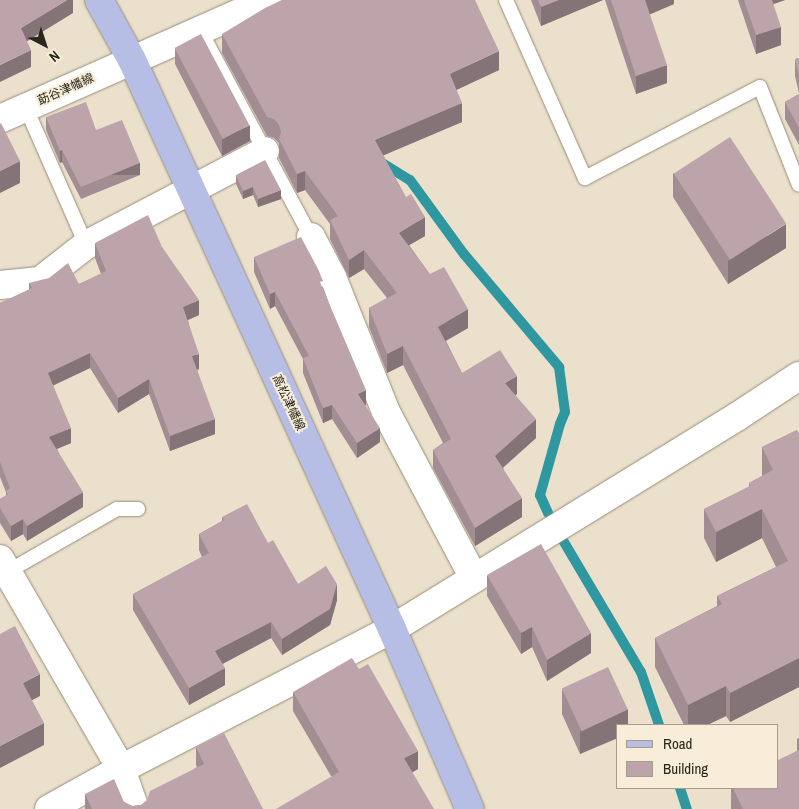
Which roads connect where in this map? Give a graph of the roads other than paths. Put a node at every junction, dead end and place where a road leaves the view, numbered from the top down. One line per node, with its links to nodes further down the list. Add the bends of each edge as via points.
1 (100, 0): 4 (main road, 高松津幡線)
2 (506, 0): 8 (lane, via 585,178 760,87)
3 (242, 11): 4 (street, 莇谷津幡線); 7 (lane)
4 (132, 60): 5 (street, 莇谷津幡線); 9 (main road, 高松津幡線)
5 (26, 108): 6 (street, 莇谷津幡線); 11 (lane)
6 (0, 119)
7 (265, 151): 9 (street); 10 (lane)
8 (799, 185)
9 (190, 190): 11 (street); 17 (main road, 高松津幡線)
10 (311, 237): 16 (street, via 332,277 386,412)
11 (86, 244): 12 (street, via 40,281)
12 (0, 285)
13 (799, 376): 16 (street)
14 (138, 509): 15 (lane, via 117,509)
15 (4, 565): 18 (street)
16 (474, 578): 17 (street)
17 (392, 629): 18 (street); 21 (main road, 高松津幡線)
18 (121, 769): 19 (street); 20 (street)
19 (49, 809)
20 (136, 809)
21 (470, 809)

